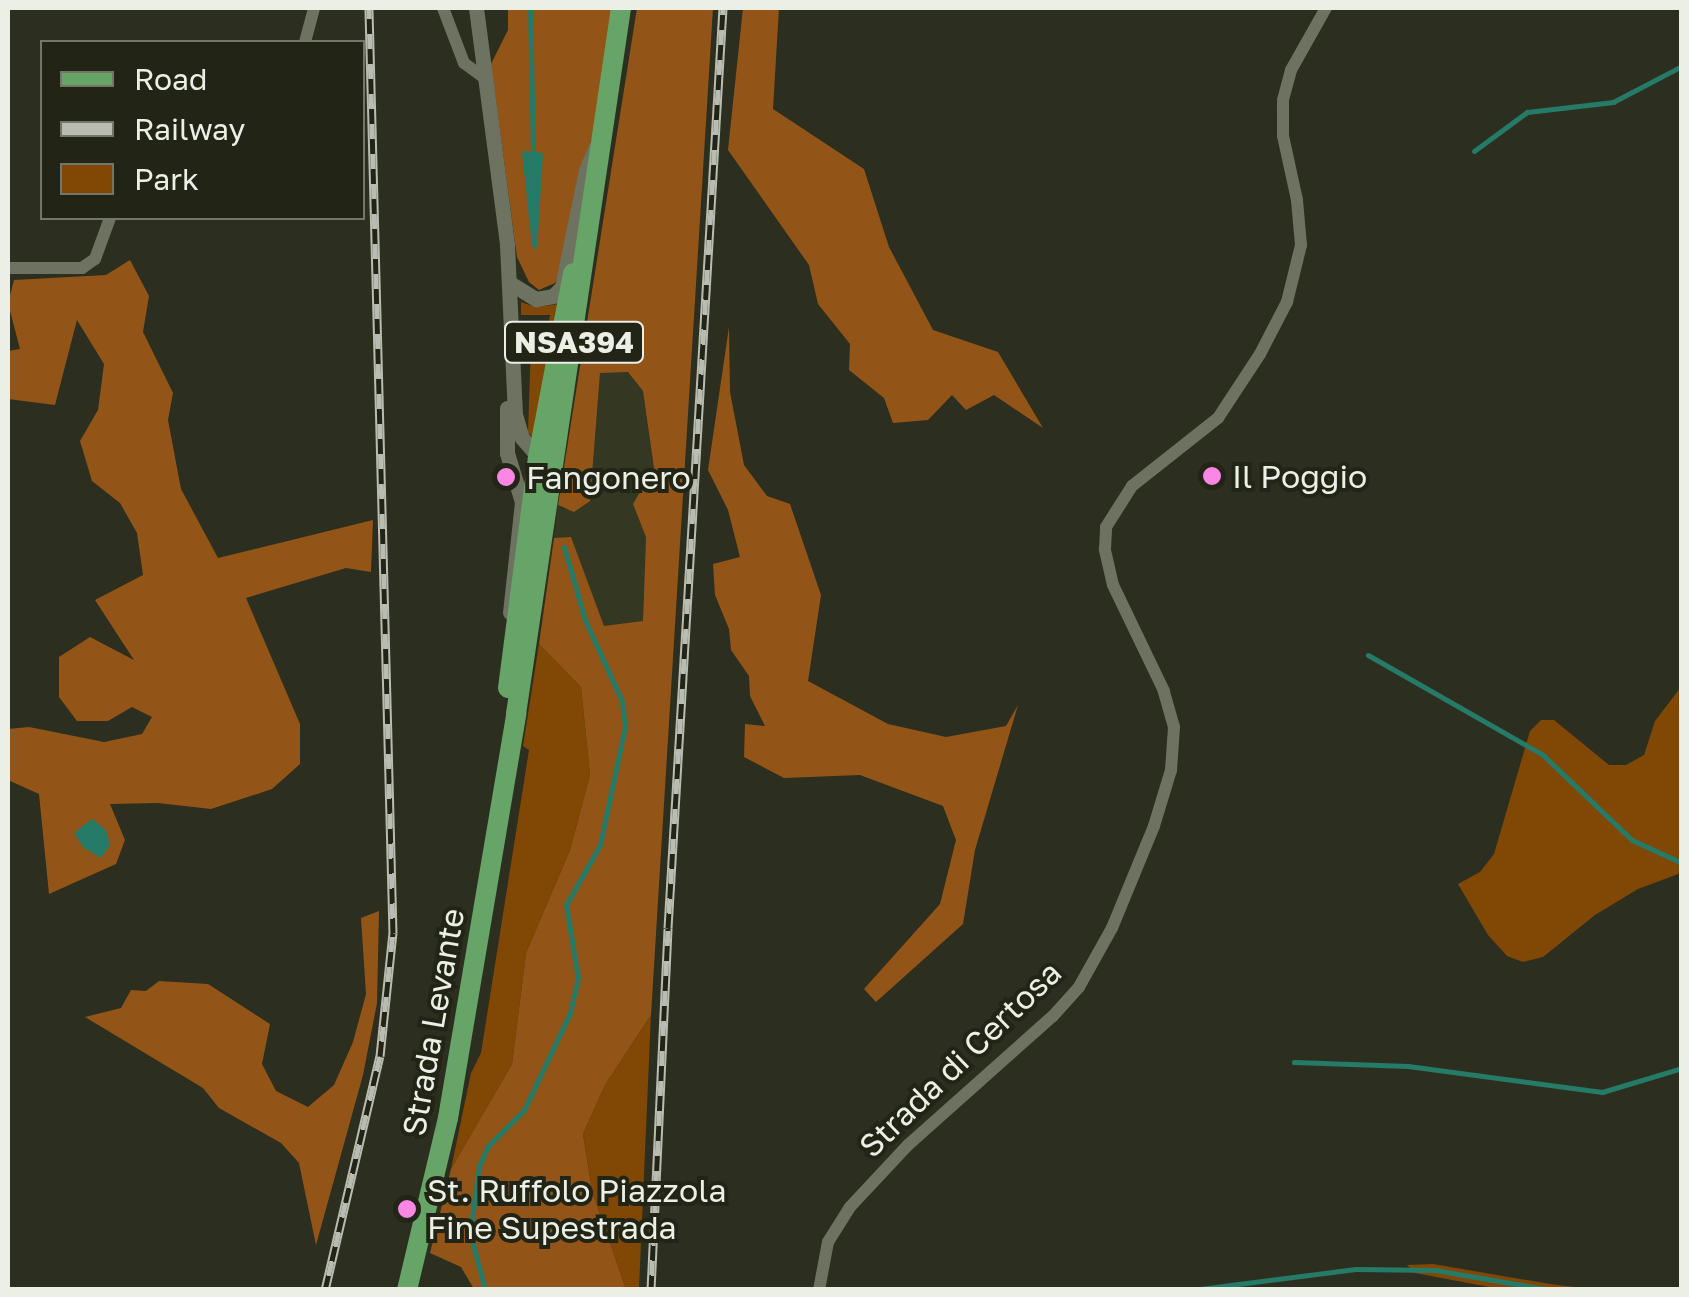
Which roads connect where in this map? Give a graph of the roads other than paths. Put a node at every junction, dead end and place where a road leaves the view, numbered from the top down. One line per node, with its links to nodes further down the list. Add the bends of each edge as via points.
1 (314, 8): 6 (street)
2 (443, 8): 7 (street, via 464,63)
3 (476, 8): 7 (street)
4 (620, 8): 8 (main road, NSA394)
5 (1326, 8): 18 (street, Strada di Certosa, via 1291,70 1283,100 1302,245 1287,302 1218,418 1132,486 1106,527 1113,586 1174,726 1172,770 1154,826 1112,928 1078,987 850,1207 828,1242)
6 (305, 40)
7 (485, 78): 11 (street)
8 (601, 138): 11 (street, via 586,170 562,287 536,299); 14 (main road, NSA394, via 590,213 562,319)
9 (109, 220): 10 (street, via 94,259 82,268)
10 (8, 268)
11 (510, 283): 12 (street)
12 (511, 324): 13 (street); 14 (street, via 516,420)
13 (510, 465): 14 (street); 15 (street, via 522,508 510,588)
14 (542, 467): 15 (main road, Strada Levante); 16 (main road, Strada Levante)
15 (512, 641): 16 (main road, Strada Levante)
16 (506, 763): 17 (main road, Strada Levante, via 448,1118)
17 (406, 1290)
18 (818, 1290)

